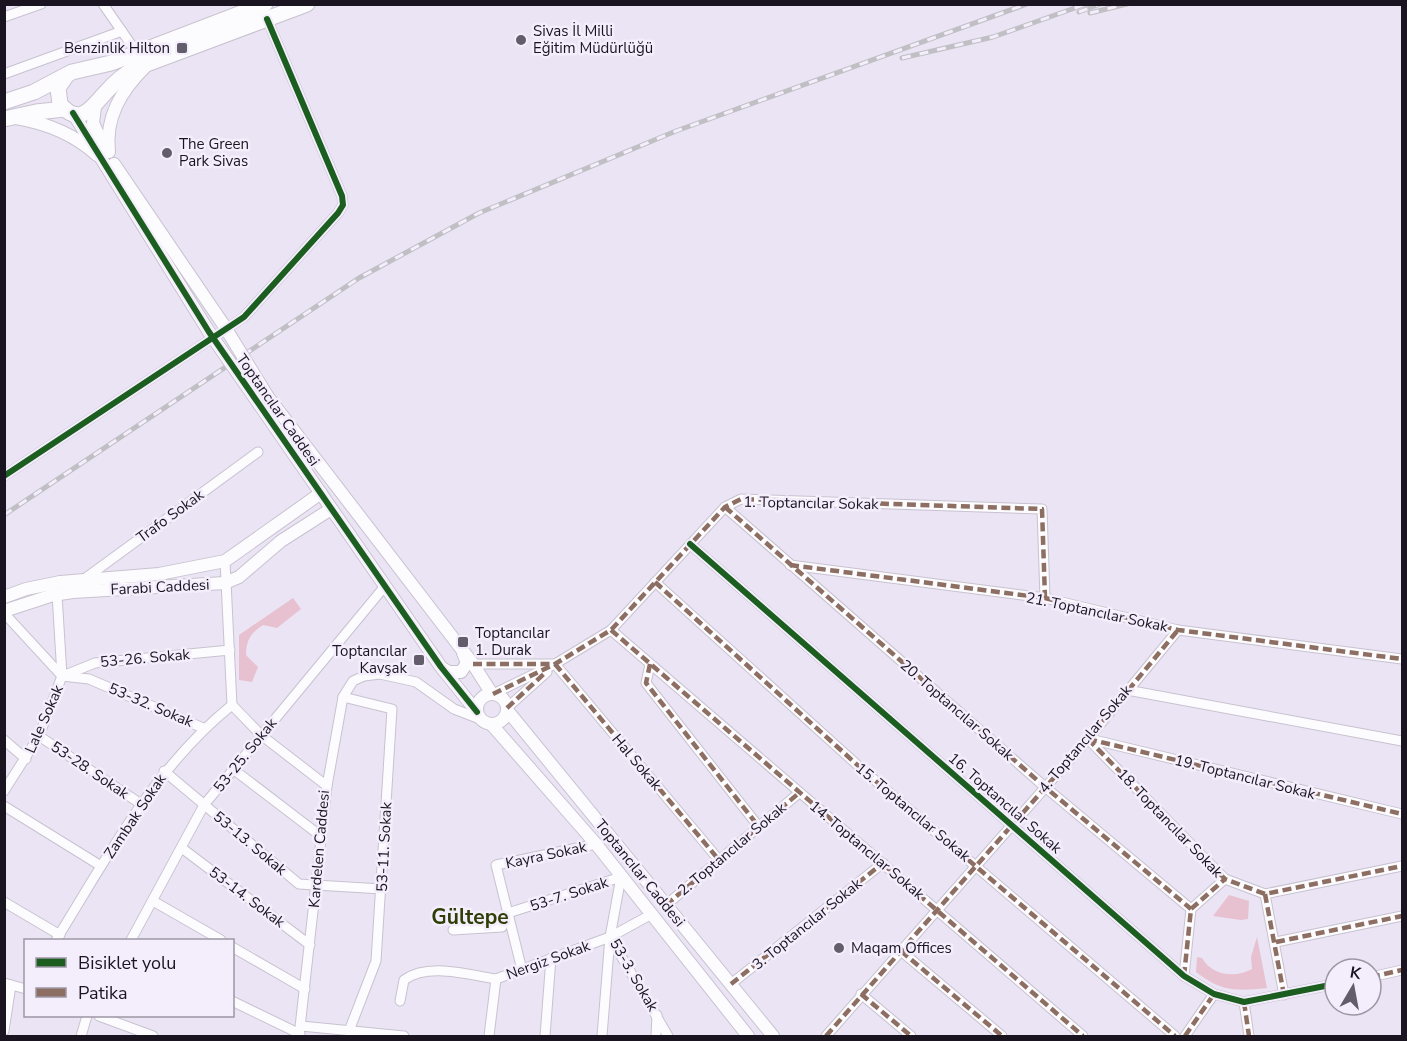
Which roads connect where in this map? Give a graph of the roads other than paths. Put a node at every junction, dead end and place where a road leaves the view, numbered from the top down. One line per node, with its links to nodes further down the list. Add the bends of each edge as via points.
1 (41, 4): 5 (street)
2 (103, 4): 6 (street)
3 (307, 4): 4 (main road)
4 (266, 12): 7 (main road); 17 (street, via 342,196 338,213 244,317)
5 (4, 17)
6 (122, 31): 7 (street); 9 (street)
7 (143, 58): 8 (main road); 11 (main road); 14 (street, via 117,100 110,126)
8 (72, 73): 10 (main road); 11 (main road, via 87,73 96,80 100,89); 12 (main road, via 60,83 57,93)
9 (4, 74)
10 (4, 102)
11 (97, 103): 12 (main road, via 83,114); 14 (street, Toptancılar Caddesi, via 93,123)
12 (69, 111): 13 (main road); 14 (street, Toptancılar Caddesi)
13 (8, 118): 14 (street, via 43,123)
14 (108, 160): 15 (street, Toptancılar Caddesi, bridge, via 223,324); 15 (street, Toptancılar Caddesi, bridge, via 209,332)
15 (263, 400): 18 (street, Toptancılar Caddesi); 35 (street, Toptancılar Caddesi)
16 (258, 453): 24 (street, Trafo Sokak)
17 (4, 476)
18 (321, 493): 20 (street, Toptancılar Caddesi); 22 (street, Farabi Caddesi)
19 (724, 507): 21 (street, 1. Toptancılar Sokak); 23 (street, 20. Toptancılar Sokak); 30 (street, 1. Toptancılar Sokak, via 741,500 1042,508)
20 (331, 509): 25 (street, Farabi Caddesi); 27 (street, Toptancılar Caddesi)
21 (690, 544): 26 (street, 1. Toptancılar Sokak); 65 (street, 16. Toptancılar Sokak)
22 (225, 561): 24 (street, Farabi Caddesi, via 159,574); 25 (street)
23 (790, 566): 30 (street, 21. Toptancılar Sokak); 58 (street, 20. Toptancılar Sokak)
24 (83, 580): 29 (street, Farabi Caddesi, via 26,589)
25 (228, 582): 28 (street, Farabi Caddesi); 34 (street)
26 (655, 582): 32 (street, 1. Toptancılar Sokak); 72 (street, 15. Toptancılar Sokak, via 864,771)
27 (385, 586): 40 (street, Toptancılar Caddesi); 49 (street, 53-25. Sokak)
28 (57, 594): 31 (street, Farabi Caddesi); 41 (street)
29 (4, 597)
30 (1045, 598): 33 (street, 21. Toptancılar Sokak)
31 (4, 612): 41 (street)
32 (611, 630): 38 (street, 1. Toptancılar Sokak); 39 (street, 14. Toptancılar Sokak)
33 (1178, 630): 36 (street, 21. Toptancılar Sokak); 42 (street, 4. Toptancılar Sokak)
34 (230, 650): 41 (street, 53-26. Sokak, via 95,663); 45 (street)
35 (463, 653): 37 (street, Toptancılar Caddesi); 40 (street, via 467,663 461,672)
36 (1402, 659)
37 (473, 664): 38 (street); 43 (street, Toptancılar Caddesi)
38 (555, 664): 43 (street, 1. Toptancılar Sokak); 46 (street, 1. Toptancılar Sokak); 70 (street, Hal Sokak)
39 (650, 664): 60 (street, 14. Toptancılar Sokak); 66 (street, via 646,683)
40 (441, 668): 47 (street, Toptancılar Caddesi)
41 (63, 676): 48 (street, 53-32. Sokak, via 89,679); 50 (street, Lale Sokak)
42 (1127, 690): 51 (street, 4. Toptancılar Sokak); 53 (street)
43 (493, 694): 46 (street, via 502,698); 47 (street, via 480,699)
44 (343, 697): 47 (street, via 353,681 364,675 402,677 416,682 454,709); 57 (street); 78 (street, 53-11. Sokak, via 392,709)
45 (232, 705): 48 (street, Zambak Sokak); 49 (street, Kardelen Caddesi)
46 (507, 709): 47 (street, via 502,720); 82 (street, Toptancılar Caddesi)
47 (483, 719): 68 (street, Toptancılar Caddesi)
48 (203, 728): 56 (street, Zambak Sokak)
49 (261, 735): 55 (street, 53-25. Sokak); 57 (street, Kardelen Caddesi)
50 (39, 736): 54 (street, Lale Sokak); 61 (street, 53-28. Sokak)
51 (1088, 739): 58 (street, 4. Toptancılar Sokak); 64 (street, 19. Toptancılar Sokak); 76 (street, 18. Toptancılar Sokak)
52 (4, 740): 54 (street)
53 (1402, 741)
54 (26, 759): 59 (street, Lale Sokak)
55 (232, 769): 62 (street, 53-25. Sokak); 67 (street)
56 (164, 771): 61 (street, Zambak Sokak); 62 (street, 53-13. Sokak)
57 (327, 786): 67 (street, Kardelen Caddesi)
58 (1045, 788): 65 (street, 4. Toptancılar Sokak); 83 (street, 20. Toptancılar Sokak)
59 (4, 791)
60 (799, 793): 66 (street, 2. Toptancılar Sokak); 71 (street, 14. Toptancılar Sokak)
61 (141, 804): 73 (street, Zambak Sokak)
62 (204, 805): 69 (street, 53-25. Sokak); 77 (street, 53-13. Sokak, via 299,884)
63 (4, 806): 73 (street)
64 (1402, 814)
65 (1011, 824): 72 (street, 4. Toptancılar Sokak); 101 (street, 16. Toptancılar Sokak)
66 (759, 827): 70 (street, 2. Toptancılar Sokak)
67 (322, 837): 77 (street, Kardelen Caddesi)
68 (596, 844): 75 (street, Toptancılar Caddesi); 85 (street, Kayra Sokak, via 496,865)
69 (183, 849): 80 (street, 53-25. Sokak); 94 (street, 53-14. Sokak)
70 (719, 860): 82 (street, 2. Toptancılar Sokak)
71 (883, 863): 84 (street, 14. Toptancılar Sokak); 104 (street, 3. Toptancılar Sokak)
72 (976, 865): 84 (street, 4. Toptancılar Sokak); 136 (street, 15. Toptancılar Sokak)
73 (101, 866): 90 (street, Zambak Sokak)
74 (1402, 866): 79 (street)
75 (621, 877): 85 (street, 53-7. Sokak); 86 (street, Toptancılar Caddesi); 89 (street, 53-3. Sokak)
76 (1226, 879): 79 (street, 18. Toptancılar Sokak); 83 (street)
77 (316, 886): 78 (street, 53-13. Sokak); 94 (street, Kardelen Caddesi)
78 (382, 889): 118 (street, 53-11. Sokak, via 376,961)
79 (1265, 894): 93 (street)
80 (153, 901): 91 (street, 53-25. Sokak); 92 (street)
81 (4, 902): 90 (street)
82 (666, 905): 104 (street, Toptancılar Caddesi)
83 (1191, 909): 101 (street)
84 (939, 910): 96 (street, 4. Toptancılar Sokak); 135 (street, 14. Toptancılar Sokak)
85 (508, 914): 88 (street, 53-7. Sokak, via 502,927); 98 (street, Kayra Sokak)
86 (652, 914): 89 (street, Nergiz Sokak); 130 (street, Toptancılar Caddesi)
87 (1402, 916): 93 (street)
88 (453, 930)
89 (610, 937): 97 (street, Nergiz Sokak); 114 (street, 53-3. Sokak); 127 (street)
90 (58, 938)
91 (132, 939)
92 (219, 939)
93 (1276, 942): 110 (street)
94 (310, 945): 107 (street, Kardelen Caddesi)
95 (234, 948): 107 (street)
96 (901, 951): 108 (street, 4. Toptancılar Sokak); 134 (street)
97 (551, 958): 98 (street, Nergiz Sokak); 126 (street)
98 (522, 970): 102 (street, Nergiz Sokak)
99 (1402, 970): 100 (street)
100 (1383, 974)
101 (1184, 976): 109 (street, 16. Toptancılar Sokak)
102 (496, 979): 111 (street, via 453,973 418,974 404,980); 125 (street, Nergiz Sokak)
103 (8, 984): 106 (street); 117 (street)
104 (731, 984): 131 (street, Toptancılar Caddesi)
105 (1323, 987): 110 (street, 16. Toptancılar Sokak)
106 (24, 988)
107 (305, 989): 119 (street, Kardelen Caddesi)
108 (861, 994): 132 (street, 4. Toptancılar Sokak); 133 (street)
109 (1214, 994): 113 (street, 16. Toptancılar Sokak); 137 (street)
110 (1284, 995): 113 (street, 16. Toptancılar Sokak)
111 (400, 1001)
112 (234, 1002): 119 (street)
113 (1244, 1002): 138 (street)
114 (657, 1016): 128 (street); 129 (street, 53-3. Sokak)
115 (87, 1017): 121 (street)
116 (101, 1017): 120 (street)
117 (4, 1031)
118 (349, 1031): 119 (street); 123 (street)
119 (300, 1032)
120 (142, 1034): 122 (street)
121 (81, 1036)
122 (153, 1036)
123 (388, 1036): 124 (street)
124 (404, 1036)
125 (489, 1036)
126 (545, 1036)
127 (602, 1036)
128 (656, 1036)
129 (668, 1036)
130 (748, 1036)
131 (772, 1036)
132 (826, 1036)
133 (911, 1036)
134 (1002, 1036)
135 (1083, 1036)
136 (1175, 1036)
137 (1185, 1036)
138 (1249, 1036)

